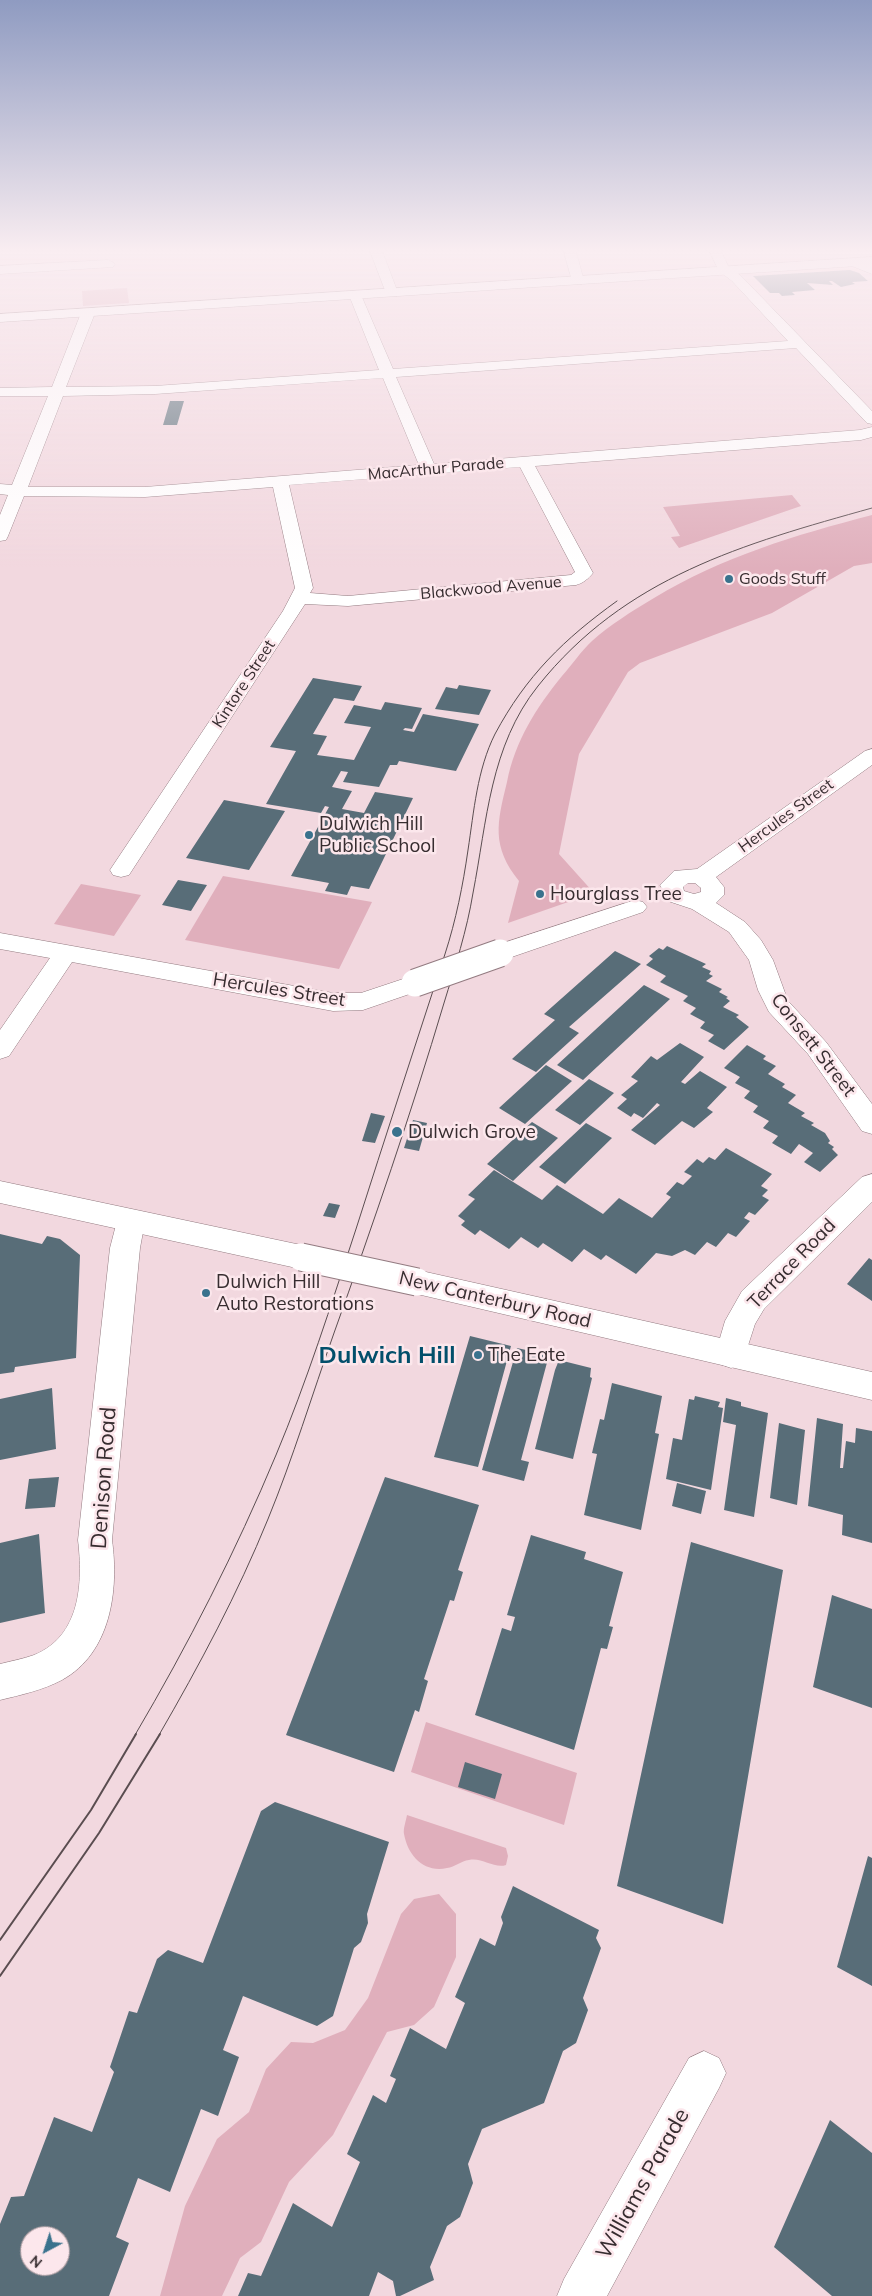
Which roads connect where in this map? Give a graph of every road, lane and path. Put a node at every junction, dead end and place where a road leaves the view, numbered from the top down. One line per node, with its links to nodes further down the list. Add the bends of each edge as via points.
1 (72, 355): 6 (main road)
2 (379, 355): 5 (main road)
3 (640, 355): 5 (main road)
4 (809, 355): 8 (main road)
5 (386, 373): 6 (main road, via 155,390); 11 (main road)
6 (58, 391): 7 (main road); 14 (main road)
7 (0, 392)
8 (872, 420)
9 (872, 432): 10 (main road, MacArthur Parade)
10 (525, 462): 11 (main road, MacArthur Parade); 16 (main road, Blackwood Avenue, via 584,573 576,580 348,600)
11 (428, 470): 12 (main road, MacArthur Parade)
12 (280, 482): 14 (main road, MacArthur Parade, via 145,492); 16 (main road, Kintore Street, via 304,583)
13 (0, 489): 14 (main road, MacArthur Parade)
14 (18, 491): 15 (main road)
15 (0, 536)
16 (300, 598): 18 (main road, Kintore Street)
17 (872, 755): 19 (main road, Hercules Street)
18 (121, 870)
19 (699, 889): 24 (main road, Consett Street, via 753,946 778,1006 817,1048)
20 (636, 907): 22 (main road, Hercules Street, bridge, via 363,1001 333,1002)
21 (0, 941): 22 (main road, Hercules Street)
22 (66, 953): 23 (main road)
23 (0, 1050)
24 (872, 1124)
25 (872, 1184): 28 (main road, Terrace Road, via 753,1300 740,1321)
26 (0, 1192): 27 (main road, New Canterbury Road)
27 (131, 1221): 28 (main road, New Canterbury Road, bridge, via 417,1282); 30 (main road, Denison Road, via 125,1248 95,1540 99,1563 94,1607 87,1629 73,1648 54,1664)
28 (731, 1355): 29 (main road, New Canterbury Road)
29 (872, 1386)
30 (0, 1682)
31 (704, 2073): 32 (main road, Williams Parade)
32 (581, 2296)

